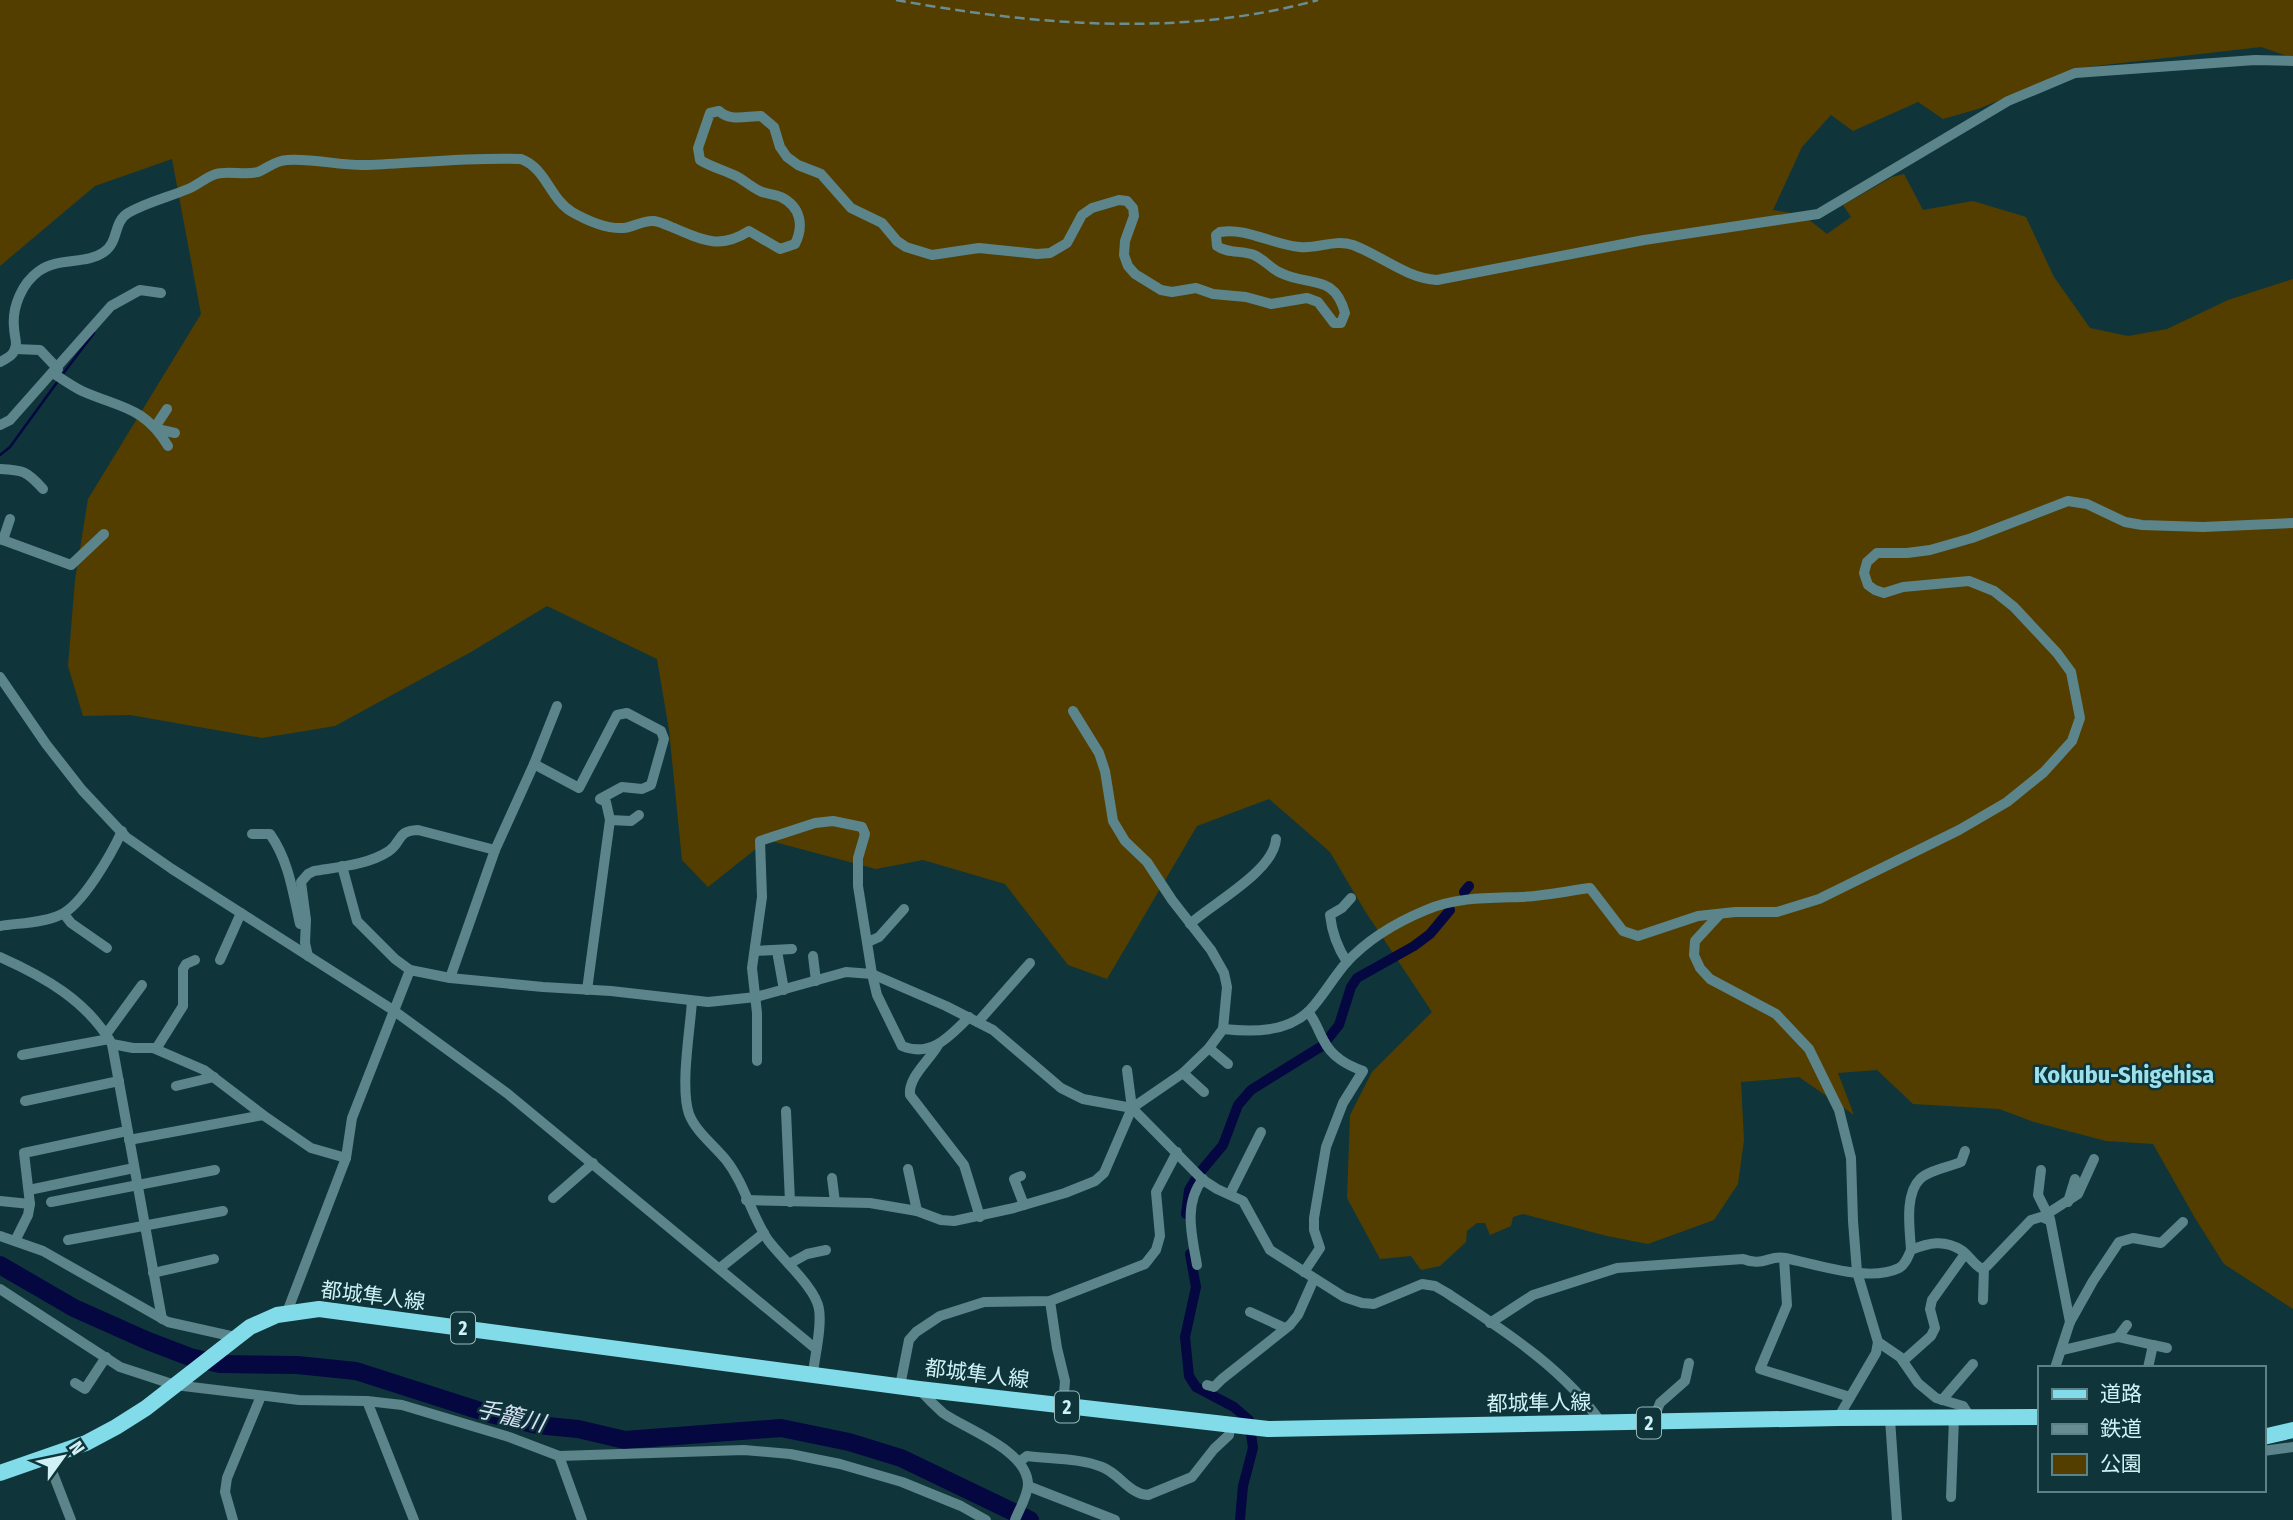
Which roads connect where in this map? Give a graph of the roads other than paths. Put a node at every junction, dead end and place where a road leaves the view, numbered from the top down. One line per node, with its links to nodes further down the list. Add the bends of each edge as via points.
1 (2292, 59): 3 (street, via 2075,72 2008,101 1818,214 1644,240 1437,281 1414,276 1361,248 1339,242 1298,247 1237,232 1216,235 1222,250 1252,254 1282,274 1331,288 1345,313 1341,323 1334,323 1318,302 1307,298 1271,304 1196,288 1161,290 1128,266 1125,241 1134,216 1127,201 1092,208 1082,215 1067,243 1050,253 979,248 932,254 906,247 883,223 851,208 821,174 787,157 774,127 761,116 740,119 719,111 710,113 698,148 700,160 759,191 783,198 797,211 802,225 795,244 780,248 750,231 735,240 709,242 655,221 623,228 600,224 563,205 531,162 521,159 365,165 284,159 246,175 214,174 143,206 126,214 102,254 40,270 21,292 14,314)
2 (161, 293): 5 (street, via 140,290 111,306)
3 (15, 349): 4 (street); 5 (street, via 40,350)
4 (0, 362)
5 (58, 375): 7 (street); 8 (street, via 80,390 126,406)
6 (167, 409): 8 (street)
7 (0, 425)
8 (156, 428): 9 (street); 10 (street)
9 (175, 433)
10 (168, 446)
11 (0, 468): 12 (street, via 23,470)
12 (43, 489)
13 (10, 519): 16 (street)
14 (2293, 523): 34 (street, via 2203,527 2125,522 2087,504 2068,501 1930,550 1871,557 1864,573 1875,590 1884,593 1903,587 1969,582 1994,591 2014,607 2071,672 2080,718 2071,741 2044,772 2007,802 1936,842 1819,899 1777,912)
15 (104, 534): 16 (street, via 71,565)
16 (1, 539)
17 (0, 677): 25 (street, via 75,781)
18 (557, 706): 20 (street)
19 (1073, 710): 35 (street, via 1102,762 1112,821)
20 (534, 764): 21 (street); 28 (street)
21 (579, 788): 22 (street); 22 (street, via 617,715 627,713 661,731 664,739 651,785 622,788)
22 (600, 799): 24 (street, via 606,802)
23 (639, 815): 24 (street, via 631,821)
24 (610, 820): 55 (street)
25 (122, 831): 32 (street); 33 (street, via 90,885)
26 (252, 834): 38 (street, via 270,834 277,845 289,872)
27 (1276, 839): 35 (street, via 1265,863)
28 (495, 850): 29 (street, via 407,830 386,853); 52 (street)
29 (342, 866): 38 (street, via 314,871 301,882); 50 (street, via 358,921)
30 (1351, 898): 48 (street, via 1331,915 1332,931)
31 (904, 909): 37 (street, via 879,937)
32 (240, 913): 43 (street); 47 (street)
33 (64, 914): 36 (street); 39 (street)
34 (1719, 915): 48 (street, via 1698,915 1638,936 1622,931 1590,888 1493,896 1424,911 1372,939); 127 (street, via 1695,941 1694,955 1700,968 1710,979 1776,1014 1809,1049 1839,1110 1851,1158)
35 (1190, 924): 62 (street, via 1224,973)
36 (0, 926)
37 (868, 942): 41 (street, via 858,886 862,827 815,822 760,841 762,897); 51 (street)
38 (305, 943): 43 (street)
39 (107, 948)
40 (792, 949): 42 (street)
41 (755, 951): 42 (street); 57 (street)
42 (777, 951): 56 (street)
43 (308, 956): 59 (street)
44 (813, 956): 53 (street)
45 (0, 957): 63 (street, via 30,970 80,1003)
46 (195, 960): 66 (street, via 183,969 183,1006)
47 (220, 960)
48 (1347, 962): 60 (street)
49 (1030, 963): 61 (street)
50 (410, 970): 52 (street); 59 (street)
51 (872, 974): 53 (street, via 846,972); 61 (street); 64 (street, via 902,1046 914,1051)
52 (450, 978): 55 (street)
53 (816, 981): 56 (street)
54 (142, 985): 63 (street)
55 (587, 990): 58 (street)
56 (784, 990): 57 (street)
57 (756, 997): 58 (street); 68 (street)
58 (692, 1002): 99 (street, via 685,1084 689,1113 727,1161)
59 (393, 1010): 84 (street, via 352,1118); 86 (street)
60 (1308, 1012): 62 (street, via 1262,1031); 126 (street, via 1334,1055 1363,1071 1343,1103 1326,1147 1314,1218 1320,1248)
61 (974, 1020): 64 (street); 77 (street, via 993,1030 1061,1088 1083,1099)
62 (1223, 1029): 65 (street)
63 (109, 1039): 66 (street); 67 (street); 73 (street)
64 (938, 1045): 109 (street, via 911,1080 909,1096 964,1165)
65 (1209, 1048): 69 (street); 71 (street)
66 (156, 1049): 72 (street)
67 (22, 1055)
68 (757, 1061)
69 (1228, 1065)
70 (1127, 1070): 77 (street)
71 (1182, 1073): 75 (street); 77 (street)
72 (214, 1077): 74 (street); 79 (street)
73 (118, 1082): 76 (street); 81 (street)
74 (176, 1086)
75 (1204, 1092)
76 (25, 1101)
77 (1132, 1108): 83 (street); 106 (street, via 1100,1178)
78 (786, 1111): 102 (street)
79 (263, 1115): 81 (street); 84 (street, via 311,1148)
80 (1261, 1132): 97 (street)
81 (128, 1135): 87 (street); 96 (street, via 24,1153)
82 (1965, 1151): 118 (street, via 1961,1162 1920,1179 1912,1193)
83 (1177, 1152): 93 (street); 132 (street, via 1156,1192 1160,1236 1150,1259 1132,1271)
84 (346, 1158): 133 (street)
85 (2094, 1158): 104 (street, via 2078,1194)
86 (593, 1163): 98 (street); 124 (street)
87 (134, 1168): 95 (street); 96 (street)
88 (215, 1170): 95 (street)
89 (908, 1170): 108 (street)
90 (2041, 1170): 110 (street, via 2038,1195)
91 (1021, 1176): 106 (street, via 1014,1179)
92 (832, 1178): 103 (street)
93 (1203, 1179): 97 (street); 123 (street, via 1191,1206)
94 (2075, 1179): 104 (street)
95 (137, 1185): 101 (street); 112 (street)
96 (29, 1190): 105 (street)
97 (1230, 1194): 126 (street, via 1246,1204 1270,1250)
98 (553, 1198)
99 (746, 1199): 102 (street); 113 (street)
100 (0, 1201): 105 (street)
101 (51, 1202)
102 (790, 1202): 103 (street)
103 (835, 1202): 108 (street)
104 (2068, 1202): 110 (street)
105 (30, 1204): 116 (street)
106 (1024, 1205): 109 (street)
107 (223, 1211): 112 (street)
108 (917, 1211): 109 (street, via 944,1221)
109 (980, 1217)
110 (2047, 1217): 125 (street, via 2031,1220); 136 (street)
111 (2183, 1222): 136 (street, via 2161,1243 2133,1238 2119,1242)
112 (145, 1226): 115 (street); 128 (street)
113 (764, 1233): 122 (street); 124 (street)
114 (0, 1236): 116 (street)
115 (68, 1240)
116 (15, 1241): 135 (street, via 43,1251)
117 (826, 1250): 122 (street)
118 (1911, 1251): 119 (street, via 1931,1242); 127 (street, via 1899,1268 1874,1274)
119 (1965, 1254): 125 (street); 148 (street, via 1932,1300 1935,1328 1931,1336)
120 (1784, 1258): 127 (street); 137 (street, via 1616,1268 1532,1295); 160 (street, via 1787,1305 1760,1368)
121 (214, 1259): 128 (street)
122 (789, 1264): 145 (street, via 819,1308)
123 (1197, 1265)
124 (720, 1268): 145 (street)
125 (1984, 1268): 131 (street)
126 (1304, 1272): 129 (street)
127 (1857, 1272): 142 (street)
128 (153, 1273): 135 (street)
129 (1314, 1279): 137 (street, via 1344,1297 1368,1304 1426,1284); 139 (street, via 1298,1315)
130 (0, 1289): 147 (street)
131 (1983, 1300)
132 (1050, 1301): 156 (street, via 984,1302 940,1316 909,1340); 163 (street, via 1065,1381)
133 (287, 1312): 141 (main road, 都城隼人線 / 2); 153 (main road, 都城隼人線 / 2, via 338,1311)
134 (1250, 1312): 139 (street)
135 (162, 1319): 141 (street)
136 (2070, 1322): 146 (street)
137 (1490, 1323): 169 (street, via 1565,1380)
138 (2127, 1325): 140 (street)
139 (1285, 1328): 157 (street, via 1219,1384)
140 (2118, 1337): 143 (street); 146 (street)
141 (233, 1338): 155 (main road, 都城隼人線 / 2)
142 (1878, 1342): 148 (street); 160 (street)
143 (2153, 1345): 144 (street); 152 (street)
144 (2167, 1348)
145 (816, 1349): 153 (street)
146 (2063, 1350): 151 (street)
147 (106, 1357): 154 (street, via 85,1389); 155 (street, via 120,1367)
148 (1903, 1361): 161 (street, via 1917,1383)
149 (1689, 1363): 168 (street, via 1687,1378 1660,1403)
150 (1973, 1364): 161 (street)
151 (2056, 1366)
152 (2148, 1366)
153 (813, 1373): 156 (main road, 都城隼人線 / 2)
154 (75, 1383)
155 (175, 1385): 159 (street); 176 (main road, 都城隼人線 / 2, via 116,1427)
156 (900, 1385): 158 (main road, 都城隼人線 / 2)
157 (1207, 1385)
158 (919, 1389): 163 (main road, 都城隼人線 / 2); 177 (street, via 942,1411)
159 (261, 1396): 162 (street); 182 (street, via 227,1478 225,1492)
160 (1850, 1397): 165 (street)
161 (1942, 1400): 166 (street, via 1963,1406)
162 (367, 1401): 175 (street, via 438,1415); 183 (street)
163 (1063, 1406): 170 (main road, 都城隼人線 / 2)
164 (2038, 1417): 166 (main road, 都城隼人線 / 2)
165 (1838, 1418): 167 (main road, 都城隼人線 / 2); 168 (main road, 都城隼人線 / 2)
166 (1962, 1418): 167 (main road, 都城隼人線 / 2); 180 (street)
167 (1890, 1419): 188 (street)
168 (1652, 1423): 169 (main road, 都城隼人線 / 2)
169 (1602, 1424): 170 (main road, 都城隼人線 / 2)
170 (1232, 1426): 177 (street, via 1196,1474 1148,1495 1093,1464 1027,1456)
171 (2293, 1430): 172 (main road)
172 (2265, 1437)
173 (2293, 1447): 174 (street)
174 (2265, 1451)
175 (559, 1456): 184 (street); 185 (street, via 744,1450 790,1454 902,1482)
176 (47, 1458): 178 (main road, 都城隼人線 / 2); 181 (street)
177 (1019, 1462): 179 (street)
178 (0, 1473)
179 (1028, 1486): 186 (street); 187 (street)
180 (1951, 1497)
181 (71, 1520)
182 (233, 1520)
183 (414, 1520)
184 (582, 1520)
185 (986, 1520)
186 (1015, 1520)
187 (1115, 1520)
188 (1896, 1520)

